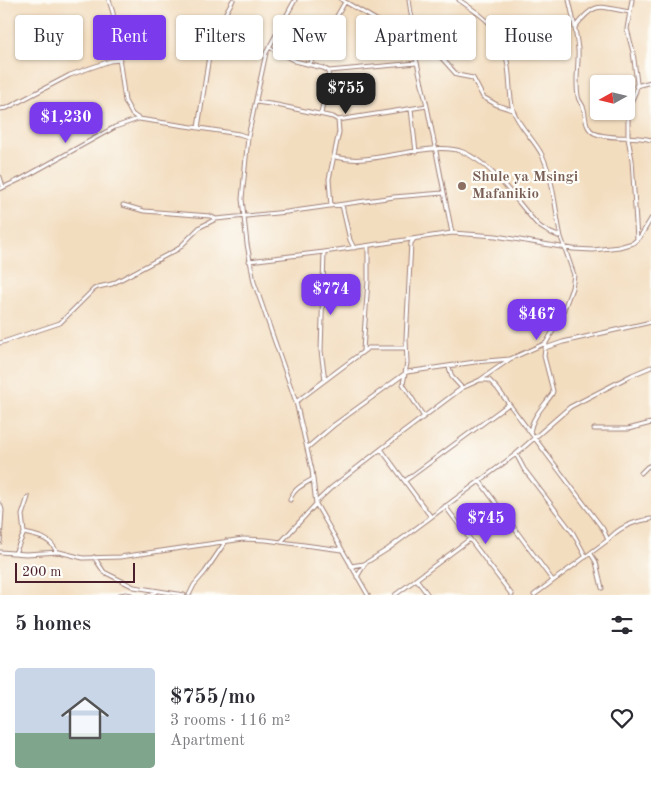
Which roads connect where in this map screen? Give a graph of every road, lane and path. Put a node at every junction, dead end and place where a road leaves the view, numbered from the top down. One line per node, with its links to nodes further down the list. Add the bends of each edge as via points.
1 (109, 0): 10 (street)
2 (233, 0): 31 (street, via 211,42)
3 (295, 0): 14 (street)
4 (409, 0): 12 (street)
5 (459, 0): 27 (street, via 484,18 501,37 508,58)
6 (569, 0): 13 (street)
7 (632, 0): 9 (street)
8 (344, 1): 11 (street); 19 (street)
9 (630, 12): 13 (street, via 596,6 590,8); 22 (street, via 627,29)
10 (113, 15)
11 (368, 15)
12 (411, 15)
13 (575, 27): 33 (street, via 578,97 587,126 593,133)
14 (269, 47): 19 (street); 23 (street)
15 (120, 60): 26 (street, via 70,75); 29 (street, via 125,101)
16 (416, 60): 18 (street)
17 (444, 60): 27 (street, via 457,74 473,78 483,97)
18 (417, 63): 20 (street); 24 (street)
19 (309, 65): 20 (street)
20 (329, 71): 28 (street)
21 (651, 82): 22 (street)
22 (636, 86): 33 (street, via 628,109)
23 (256, 102): 28 (street); 32 (street)
24 (427, 106): 25 (street); 35 (street)
25 (411, 109): 30 (street); 36 (street)
26 (0, 110)
27 (513, 110): 48 (street, via 545,161)
28 (322, 114): 30 (street)
29 (139, 119): 31 (street); 39 (street, via 115,127)
30 (338, 120): 37 (street)
31 (198, 128): 32 (street)
32 (248, 137): 44 (street, via 242,199)
33 (628, 138): 34 (street); 50 (street)
34 (651, 140)
35 (434, 149): 36 (street); 40 (street); 48 (street, via 462,152 474,159 517,199 538,224)
36 (416, 152): 37 (street, via 366,159)
37 (334, 157): 43 (street, via 329,179)
38 (0, 177): 39 (street)
39 (2, 188)
40 (443, 193): 42 (street); 47 (street)
41 (123, 205): 45 (street, via 144,211)
42 (342, 205): 43 (street); 52 (street)
43 (331, 206): 44 (street)
44 (244, 216): 45 (street); 55 (street)
45 (216, 219): 57 (street, via 200,227 178,249 112,284 98,287 60,323)
46 (651, 220): 50 (street)
47 (452, 233): 49 (street); 53 (street, via 496,236)
48 (561, 237): 53 (street)
49 (414, 238): 51 (street); 59 (street, via 411,243)
50 (637, 239): 53 (street, via 626,246 608,249 586,251)
51 (368, 246): 52 (street); 61 (street)
52 (354, 248): 54 (street)
53 (566, 248): 58 (street, via 574,269 574,280)
54 (324, 252): 55 (street); 66 (street, via 321,351)
55 (249, 261): 71 (street)
56 (651, 322): 60 (street)
57 (0, 343)
58 (546, 344): 60 (street); 62 (street)
59 (406, 348): 61 (street); 65 (street)
60 (545, 348): 76 (street, via 545,365 553,391 534,419)
61 (363, 350): 66 (street)
62 (510, 359): 63 (street); 68 (street)
63 (449, 367): 65 (street); 70 (street, via 452,377)
64 (651, 367): 77 (street, via 578,402)
65 (404, 374): 67 (street); 69 (street)
66 (325, 380): 71 (street)
67 (397, 380): 69 (street); 78 (street)
68 (480, 380): 70 (street); 72 (street, via 493,383)
69 (403, 384): 73 (street)
70 (462, 388): 73 (street)
71 (296, 402): 78 (street)
72 (509, 404): 76 (street); 84 (street)
73 (424, 417): 79 (street)
74 (651, 423): 75 (street, via 628,429)
75 (594, 429)
76 (530, 432): 77 (street)
77 (534, 437): 80 (street); 95 (street)
78 (307, 448): 83 (street)
79 (381, 449): 84 (street); 88 (street)
80 (516, 454): 85 (street); 105 (street, via 573,533)
81 (651, 465): 82 (street)
82 (641, 474)
83 (313, 479): 87 (street, via 298,488); 88 (street)
84 (406, 480): 91 (street)
85 (479, 480): 90 (street); 110 (street)
86 (28, 497): 93 (street, via 22,515)
87 (290, 500)
88 (316, 503): 98 (street); 99 (street)
89 (0, 504): 96 (street)
90 (445, 506): 91 (street); 94 (street)
91 (431, 517): 106 (street)
92 (651, 519): 95 (street, via 624,527)
93 (24, 533): 101 (street, via 50,541); 102 (street)
94 (470, 538): 109 (street); 121 (street)
95 (608, 540): 103 (street)
96 (0, 542)
97 (226, 542): 98 (street, via 242,539); 104 (street, via 126,556); 117 (street)
98 (281, 542): 99 (street)
99 (342, 550): 107 (street)
100 (0, 552): 102 (street)
101 (56, 552): 102 (street); 104 (street)
102 (15, 553)
103 (591, 554): 105 (street); 111 (street)
104 (94, 557): 112 (street, via 106,574 134,587)
105 (586, 557): 110 (street)
106 (364, 564): 107 (street); 108 (street)
107 (351, 566): 108 (street)
108 (357, 577): 118 (street)
109 (417, 580): 119 (street); 120 (street)
110 (553, 581): 122 (street)
111 (602, 588)
112 (159, 591): 115 (street); 116 (street)
113 (120, 595): 114 (street)
114 (130, 595)
115 (149, 595)
116 (184, 595)
117 (189, 595)
118 (368, 595)
119 (395, 595)
120 (428, 595)
121 (512, 595)
122 (534, 595)

